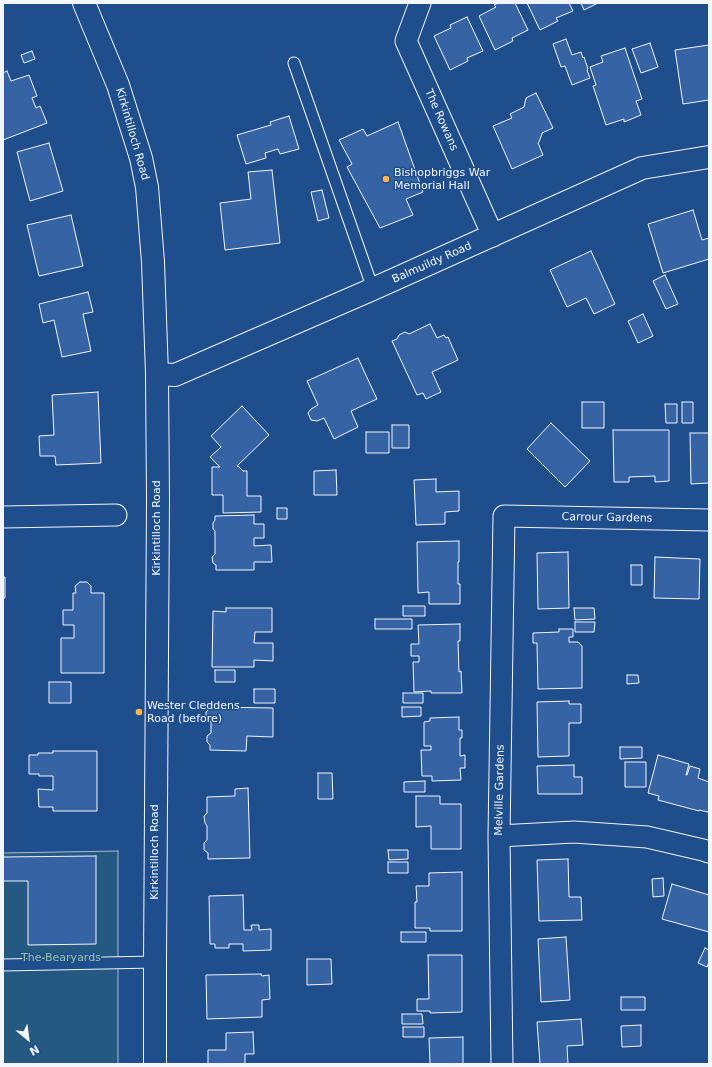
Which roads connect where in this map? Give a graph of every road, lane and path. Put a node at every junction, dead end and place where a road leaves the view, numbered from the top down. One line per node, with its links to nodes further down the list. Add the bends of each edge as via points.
1 (84, 3): 7 (main road, Kirkintilloch Road, via 118,84 141,158 147,187)
2 (420, 3): 5 (street, The Rowans, via 406,41)
3 (294, 63): 6 (lane)
4 (709, 157): 5 (main road, Balmuildy Road, via 642,168)
5 (493, 236): 6 (main road, Balmuildy Road)
6 (373, 289): 7 (main road, Balmuildy Road, via 175,375)
7 (157, 374): 14 (main road, Kirkintilloch Road)
8 (116, 515): 10 (street)
9 (504, 516): 11 (street, Carrour Gardens); 12 (street, Melville Gardens)
10 (3, 517)
11 (709, 520)
12 (499, 836): 13 (street, via 574,832 647,837); 17 (street, Melville Gardens)
13 (709, 852)
14 (155, 962): 15 (lane); 16 (main road, Kirkintilloch Road)
15 (3, 965)
16 (155, 1064)
17 (502, 1064)

